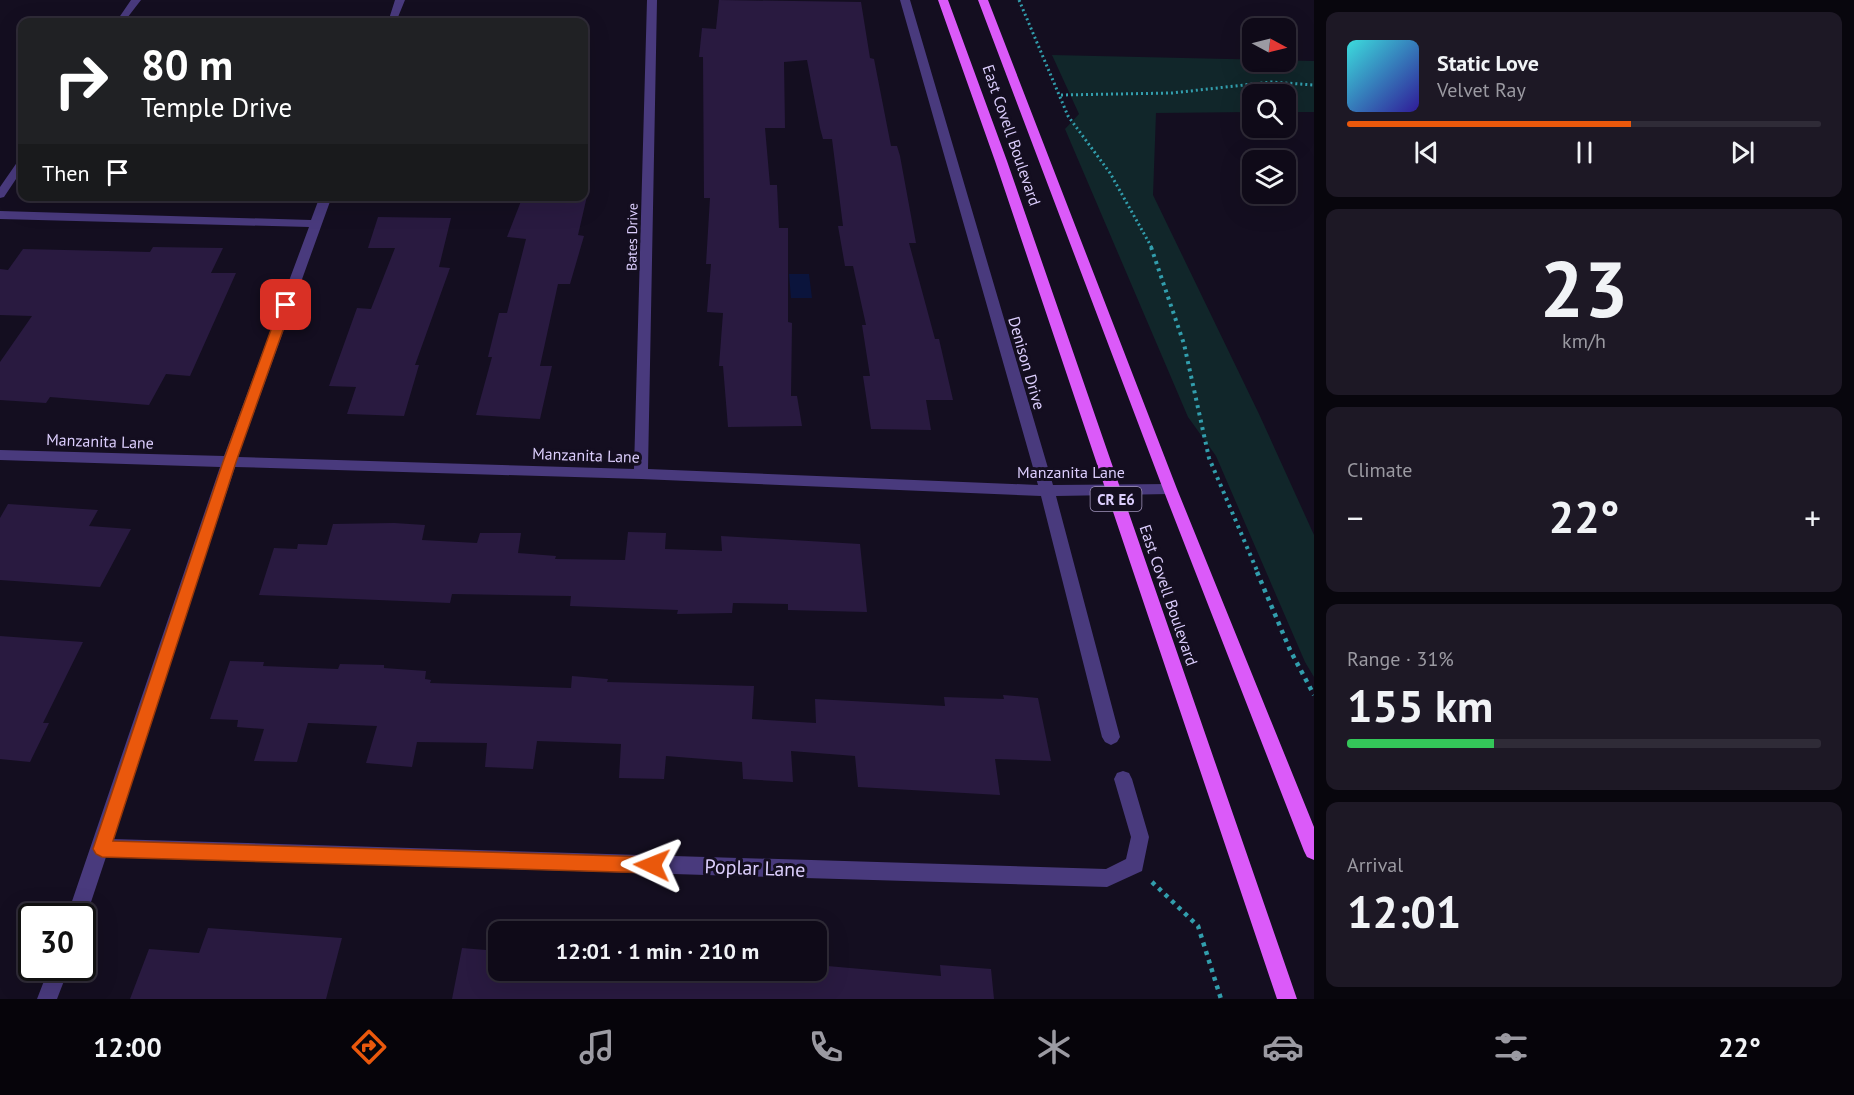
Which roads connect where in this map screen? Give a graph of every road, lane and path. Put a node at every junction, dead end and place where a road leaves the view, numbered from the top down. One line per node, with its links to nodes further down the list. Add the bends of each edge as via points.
1 (136, 0): 8 (street)
2 (400, 0): 9 (street)
3 (652, 0): 19 (street, Bates Drive)
4 (905, 0): 21 (street, Denison Drive)
5 (943, 0): 22 (main road, East Covell Boulevard / CR E6)
6 (983, 0): 20 (main road, East Covell Boulevard)
7 (1019, 0): 11 (path)
8 (123, 18)
9 (393, 18)
10 (1314, 85): 11 (path, via 1271,82 1172,93)
11 (1061, 95): 23 (path, via 1068,116 1110,173 1153,251 1184,344 1198,422 1209,458 1290,650)
12 (18, 169): 13 (street)
13 (0, 195)
14 (324, 201): 16 (street)
15 (0, 215): 16 (street)
16 (316, 224): 18 (street)
17 (0, 455): 18 (street, Manzanita Lane)
18 (230, 462): 19 (street, Manzanita Lane); 26 (street)
19 (641, 474): 21 (street, Manzanita Lane)
20 (1170, 489): 22 (street, Manzanita Lane); 27 (main road, East Covell Boulevard)
21 (1047, 491): 22 (street, Manzanita Lane); 24 (street, Denison Drive)
22 (1113, 491): 33 (main road, East Covell Boulevard / CR E6)
23 (1314, 695)
24 (1112, 737)
25 (1123, 779): 28 (street, via 1140,837)
26 (102, 849): 28 (street, Poplar Lane, via 1107,878); 29 (street)
27 (1314, 851)
28 (1135, 866): 32 (path, via 1198,926)
29 (82, 903)
30 (54, 981): 31 (street)
31 (47, 999)
32 (1221, 999)
33 (1287, 999)

